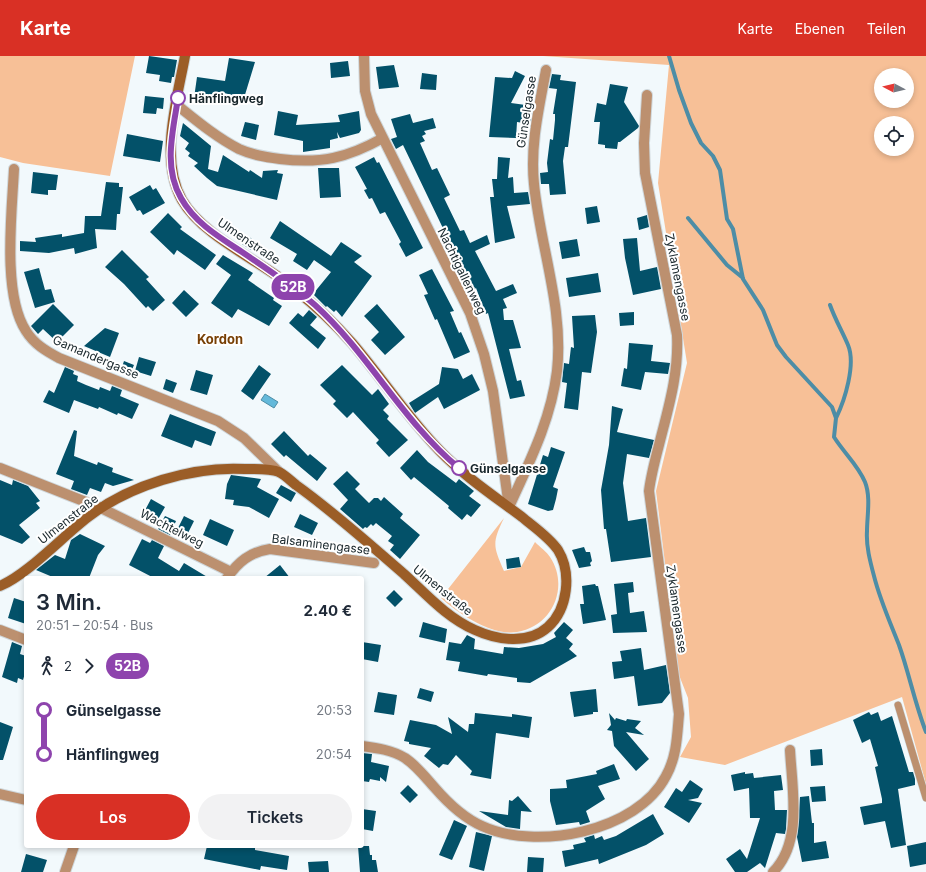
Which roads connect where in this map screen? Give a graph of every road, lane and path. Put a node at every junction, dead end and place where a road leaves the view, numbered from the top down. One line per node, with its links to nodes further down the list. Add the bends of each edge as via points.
1 (185, 56): 5 (street, Ulmenstraße)
2 (364, 56): 6 (street, Nachtigallenweg, via 365,92 371,114)
3 (546, 70): 10 (street, Günselgasse, via 533,141 532,162 538,217 552,282 558,342 557,370 545,424)
4 (647, 95): 18 (street, Zyklamengasse, via 645,173 677,335 674,386 649,491 679,714 674,759 666,777 640,806 589,830 552,837 534,837 496,832 481,826 446,800 406,759 384,749)
5 (177, 105): 6 (street, via 211,132 239,149 260,157 301,162 321,161 360,151); 10 (street, Ulmenstraße, via 171,144 171,165 176,187 188,209 208,229 292,286 316,306 353,345 440,452)
6 (383, 138): 10 (street, Nachtigallenweg, via 470,313 484,354 497,409)
7 (14, 169): 9 (street, Gamandergasse, via 10,251 14,293 21,322 32,339 59,358 218,421 244,438)
8 (0, 468): 11 (street, Wachtelweg)
9 (279, 472): 10 (street, Ulmenstraße, via 459,622 493,636 520,639 544,631 554,621 562,607 566,587 564,567 558,550); 11 (street, Ulmenstraße, via 238,468 194,471 159,481)
10 (509, 507)
11 (101, 508): 13 (street, Wachtelweg); 14 (street, Ulmenstraße, via 19,575)
12 (374, 563): 13 (street, Balsaminengasse, via 270,549 248,556)
13 (229, 575)
14 (0, 586)
15 (0, 630): 16 (street)
16 (24, 639)
17 (898, 704): 21 (lane)
18 (364, 746)
19 (790, 750): 25 (street, via 790,841 785,855)
20 (0, 794): 22 (street)
21 (926, 798)
22 (24, 800)
23 (73, 848): 24 (street)
24 (65, 872)
25 (772, 872)

